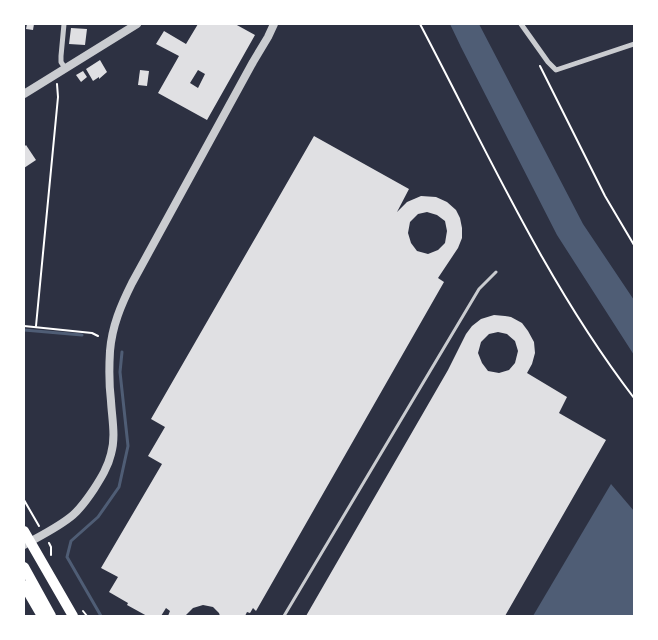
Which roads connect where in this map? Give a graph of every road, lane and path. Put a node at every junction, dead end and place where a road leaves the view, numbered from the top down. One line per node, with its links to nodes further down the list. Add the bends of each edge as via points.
1 (64, 24): 8 (street, via 61,62)
2 (137, 24): 8 (street)
3 (274, 24): 20 (street, via 119,309 110,350 113,445 106,468 73,516)
4 (420, 24): 16 (path, via 538,251 602,354)
5 (521, 24): 6 (street, via 556,70)
6 (634, 44)
7 (540, 66): 11 (path, via 605,196)
8 (65, 68): 9 (street)
9 (54, 75): 10 (street); 14 (path, via 58,97)
10 (24, 94)
11 (634, 245)
12 (496, 272): 26 (lane, via 479,289)
13 (24, 326): 15 (path)
14 (36, 326)
15 (98, 336)
16 (634, 398)
17 (24, 500): 18 (path)
18 (37, 521)
19 (24, 531): 20 (highway)
20 (27, 543): 25 (highway)
21 (24, 567): 24 (highway)
22 (24, 585): 23 (highway)
23 (42, 616)
24 (52, 616)
25 (73, 616)
26 (284, 616)

